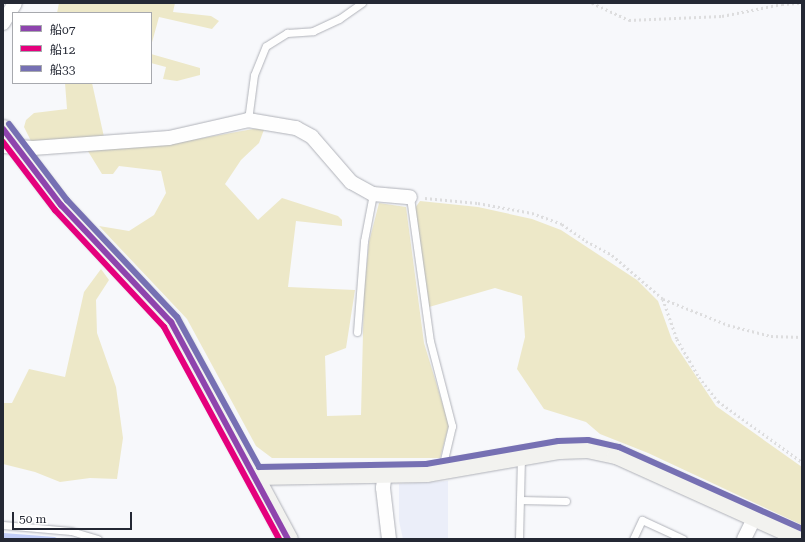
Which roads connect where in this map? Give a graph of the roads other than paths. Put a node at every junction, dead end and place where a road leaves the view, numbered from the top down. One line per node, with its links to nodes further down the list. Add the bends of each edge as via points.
1 (15, 3): 3 (street)
2 (362, 3): 4 (lane, via 360,7 326,25 312,31 287,33 266,46 254,75)
3 (3, 23)
4 (248, 120): 6 (street, via 169,138 33,148); 7 (street, via 296,128 312,137 351,182)
5 (3, 129): 6 (street)
6 (9, 146): 13 (street, via 171,322)
7 (373, 194): 8 (street); 9 (lane, via 364,241)
8 (410, 197): 11 (lane, via 430,341 452,426)
9 (357, 332)
10 (521, 456): 11 (street); 14 (lane); 16 (street, via 574,447 616,454)
11 (441, 470): 12 (street)
12 (385, 473): 13 (street); 21 (street, via 383,488)
13 (254, 475): 20 (street)
14 (520, 500): 15 (lane); 22 (lane)
15 (566, 501)
16 (754, 516): 18 (street); 25 (street)
17 (3, 525): 19 (lane, via 71,531)
18 (802, 538)
19 (98, 539)
20 (288, 539)
21 (389, 539)
22 (519, 539)
23 (633, 539): 24 (lane, via 642,520)
24 (683, 539)
25 (744, 539)

